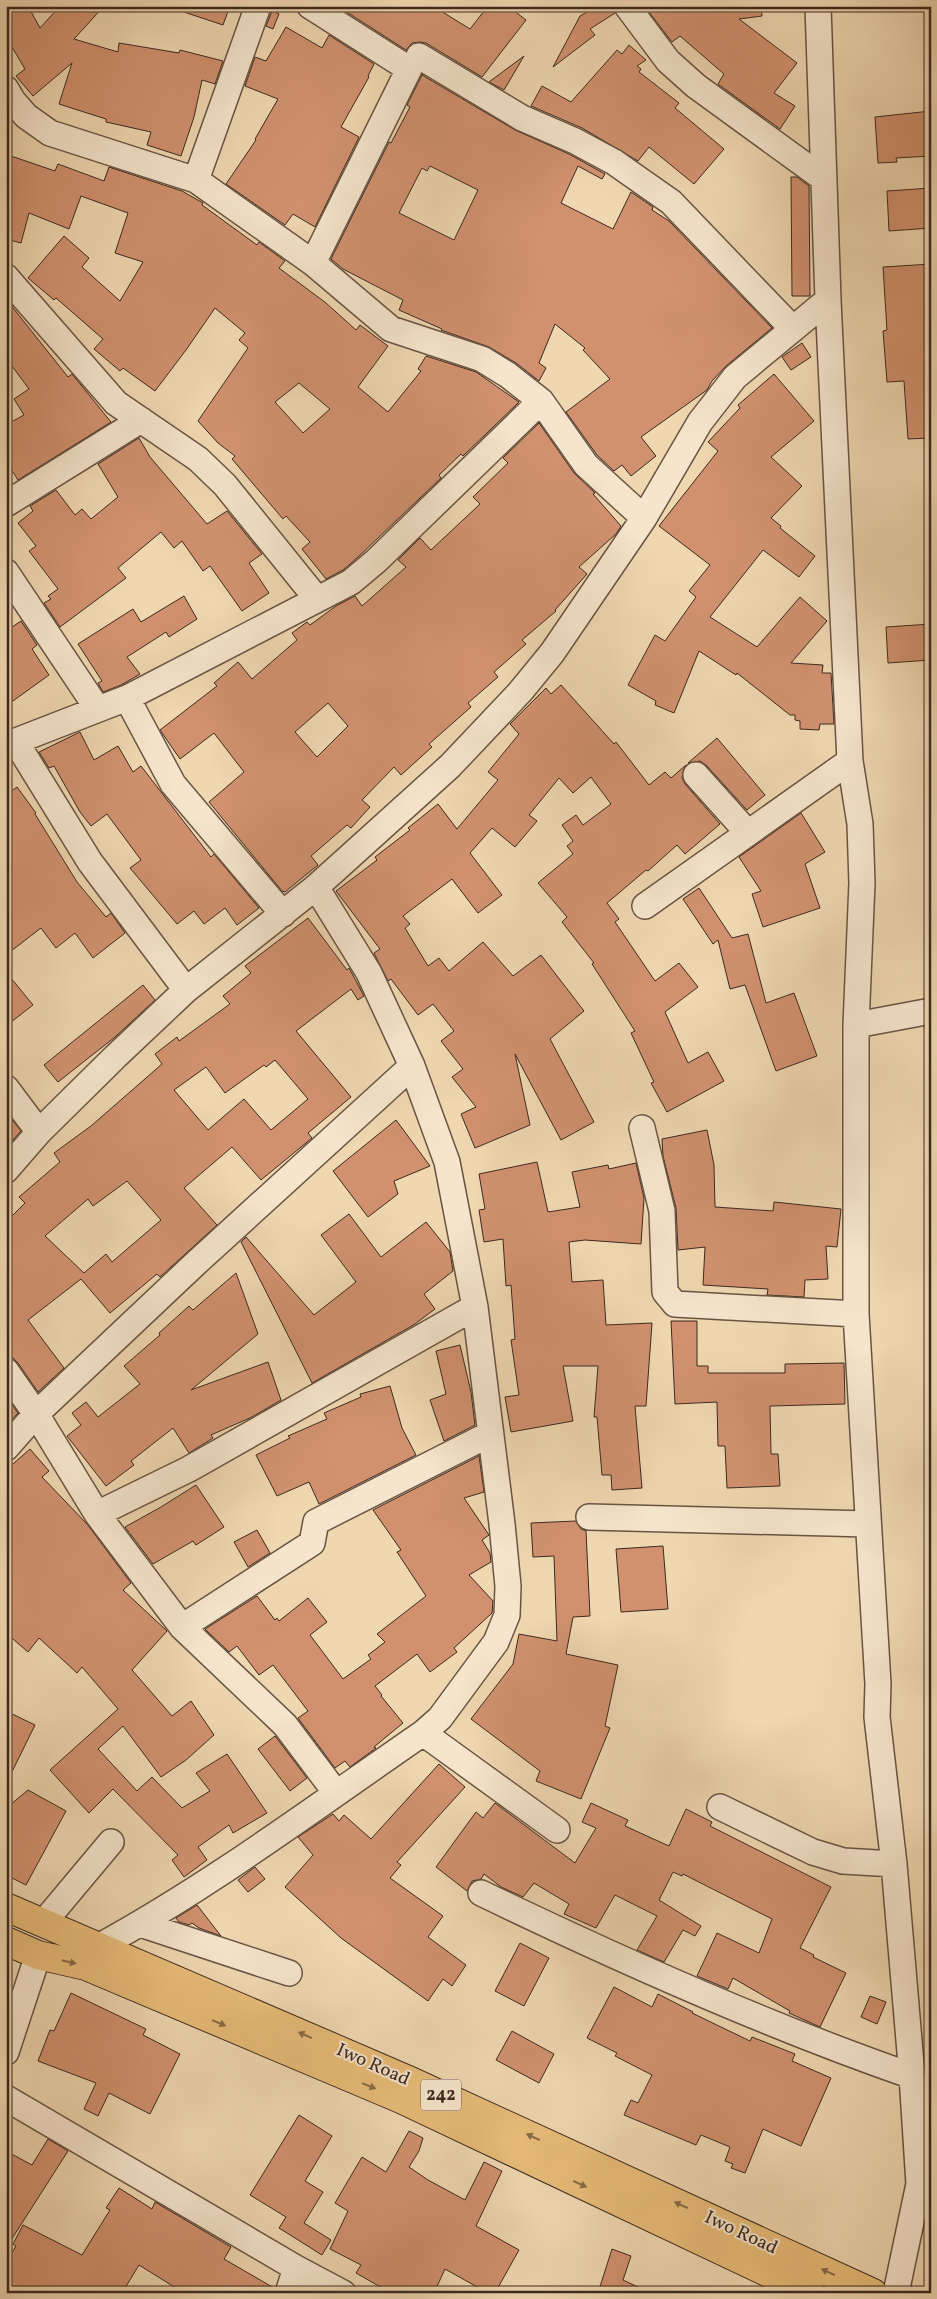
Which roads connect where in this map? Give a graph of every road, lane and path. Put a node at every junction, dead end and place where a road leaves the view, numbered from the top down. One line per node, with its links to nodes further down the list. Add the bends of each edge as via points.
1 (258, 6): 8 (street)
2 (310, 6): 9 (street, via 409,69)
3 (627, 6): 7 (street, via 668,60 696,86)
4 (818, 6): 7 (street)
5 (419, 56): 12 (street, via 522,118 614,162 671,202)
6 (6, 89): 8 (street, via 26,116 50,134)
7 (824, 179): 11 (street)
8 (196, 180): 9 (street)
9 (313, 264): 13 (street, via 391,329 482,359)
10 (6, 277): 14 (street, via 96,382 116,403)
11 (828, 300): 12 (street); 22 (street)
12 (792, 328): 16 (street, via 735,377 700,422)
13 (542, 401): 16 (street, via 586,465); 18 (street, via 376,561 351,582)
14 (141, 420): 15 (street); 18 (street, via 198,459 225,485)
15 (6, 504)
16 (644, 518): 25 (street, via 552,653 520,692 414,801)
17 (6, 572): 20 (street)
18 (317, 599): 19 (street)
19 (127, 698): 20 (street); 27 (street, via 173,784)
20 (97, 708): 21 (street)
21 (11, 744): 28 (street, via 90,862)
22 (850, 761): 24 (street); 30 (street, via 860,824 862,883)
23 (696, 774): 24 (street)
24 (748, 833): 26 (street)
25 (316, 887): 27 (street); 31 (street, via 369,973)
26 (645, 906)
27 (283, 914): 28 (street)
28 (186, 990): 34 (street)
29 (931, 1012): 30 (street)
30 (856, 1025): 37 (street)
31 (412, 1066): 36 (street, via 447,1162); 39 (street)
32 (6, 1088): 34 (street)
33 (642, 1128): 37 (street, via 662,1211 665,1292 670,1300 675,1304)
34 (39, 1132): 35 (street)
35 (6, 1170)
36 (475, 1307): 40 (street); 42 (street, via 189,1470)
37 (856, 1314): 44 (street)
38 (6, 1371): 39 (street)
39 (36, 1414): 41 (street); 42 (street)
40 (490, 1434): 45 (street, via 316,1522 312,1543); 46 (street, via 502,1524 508,1615 496,1642 440,1718)
41 (6, 1448)
42 (97, 1514): 45 (street)
43 (589, 1517): 44 (street)
44 (868, 1524): 51 (street, via 878,1684 877,1717)
45 (182, 1627): 47 (street, via 285,1725)
46 (423, 1733): 47 (street); 49 (street)
47 (336, 1793): 55 (street)
48 (720, 1807): 51 (street, via 813,1852 844,1861)
49 (557, 1830)
50 (111, 1842): 54 (street)
51 (894, 1864): 61 (street)
52 (481, 1893): 61 (street, via 588,1945 692,1990 835,2050)
53 (6, 1907): 54 (main road, Iwo Road / 242)
54 (44, 1922): 57 (main road, Iwo Road / 242)
55 (140, 1924): 57 (street); 59 (street)
56 (6, 1942): 58 (main road, Iwo Road)
57 (100, 1946): 62 (main road, Iwo Road / 242, one-way to 57)
58 (38, 1955): 60 (street); 62 (main road, Iwo Road, one-way to 62, via 86,1966)
59 (289, 1973)
60 (6, 2052)
61 (912, 2076): 69 (street, via 919,2184)
62 (404, 2089): 67 (main road, Iwo Road, one-way to 67); 68 (main road, Iwo Road / 242, one-way to 62)
63 (6, 2098): 64 (street)
64 (296, 2268): 65 (street); 66 (street)
65 (288, 2293)
66 (342, 2293)
67 (811, 2293)
68 (873, 2293)
69 (896, 2293)

